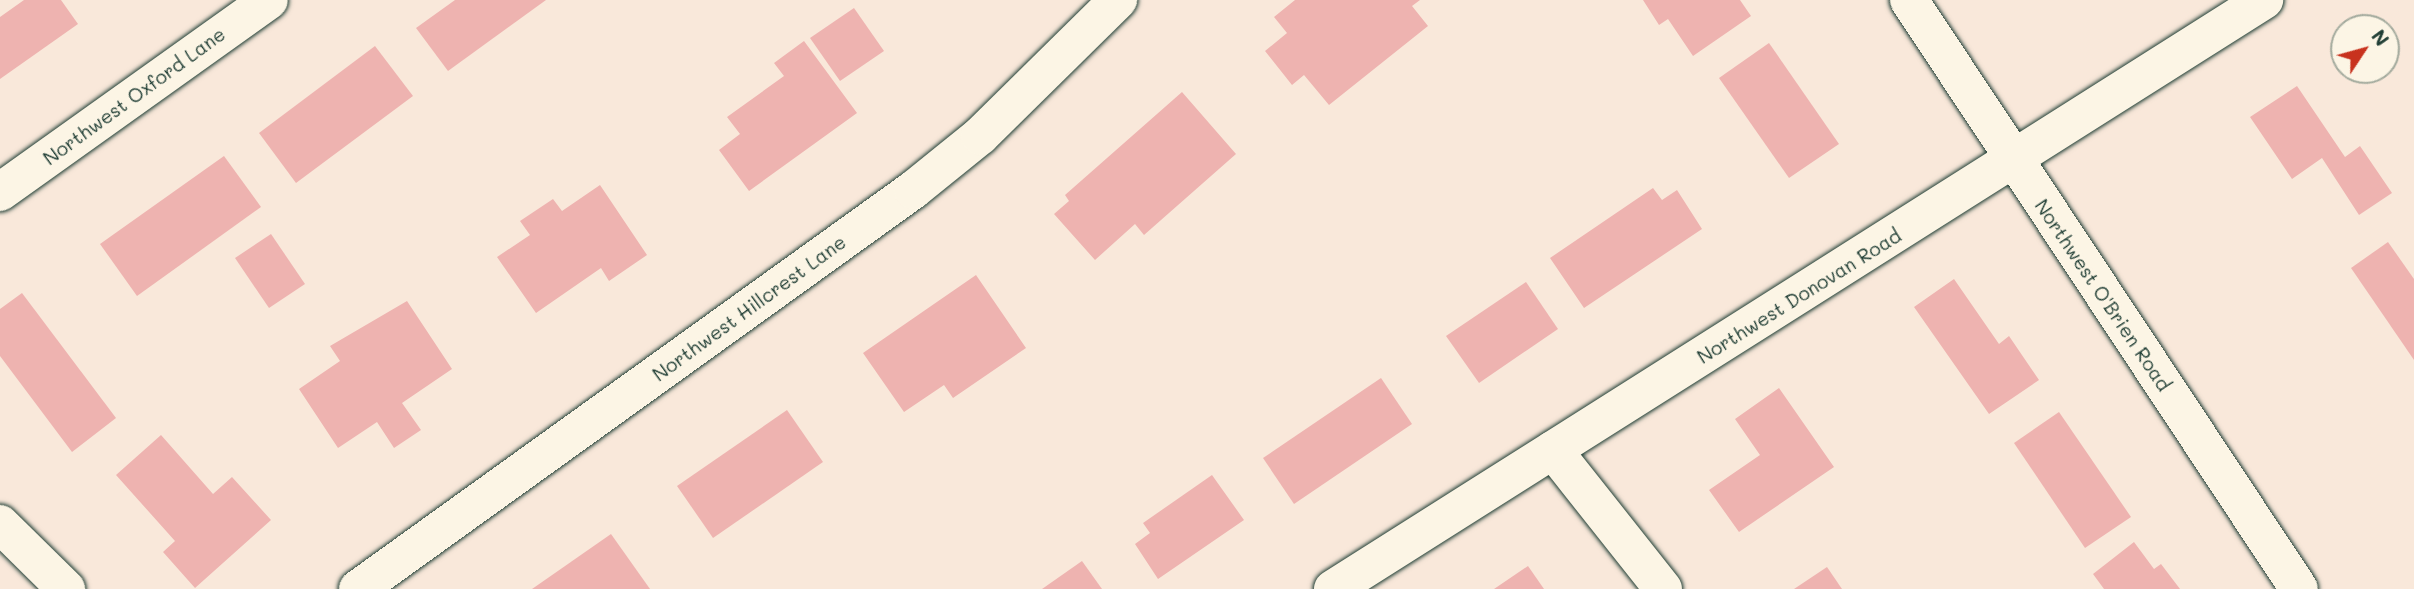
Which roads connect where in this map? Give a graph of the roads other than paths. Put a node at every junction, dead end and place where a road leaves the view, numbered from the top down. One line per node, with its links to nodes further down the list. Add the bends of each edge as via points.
1 (269, 0): 6 (street, Northwest Oxford Lane)
2 (1118, 0): 10 (street, Northwest Hillcrest Lane, via 980,136 913,190)
3 (1909, 0): 5 (street, Northwest O'Brien Road)
4 (2264, 0): 5 (street, Northwest Donovan Road)
5 (2015, 161): 7 (street, Northwest Donovan Road); 13 (street, Northwest O'Brien Road)
6 (0, 192)
7 (1553, 450): 11 (street, Northwest Donovan Road); 12 (street)
8 (0, 524): 9 (street)
9 (66, 589)
10 (358, 589)
11 (1333, 589)
12 (1662, 589)
13 (2299, 589)

